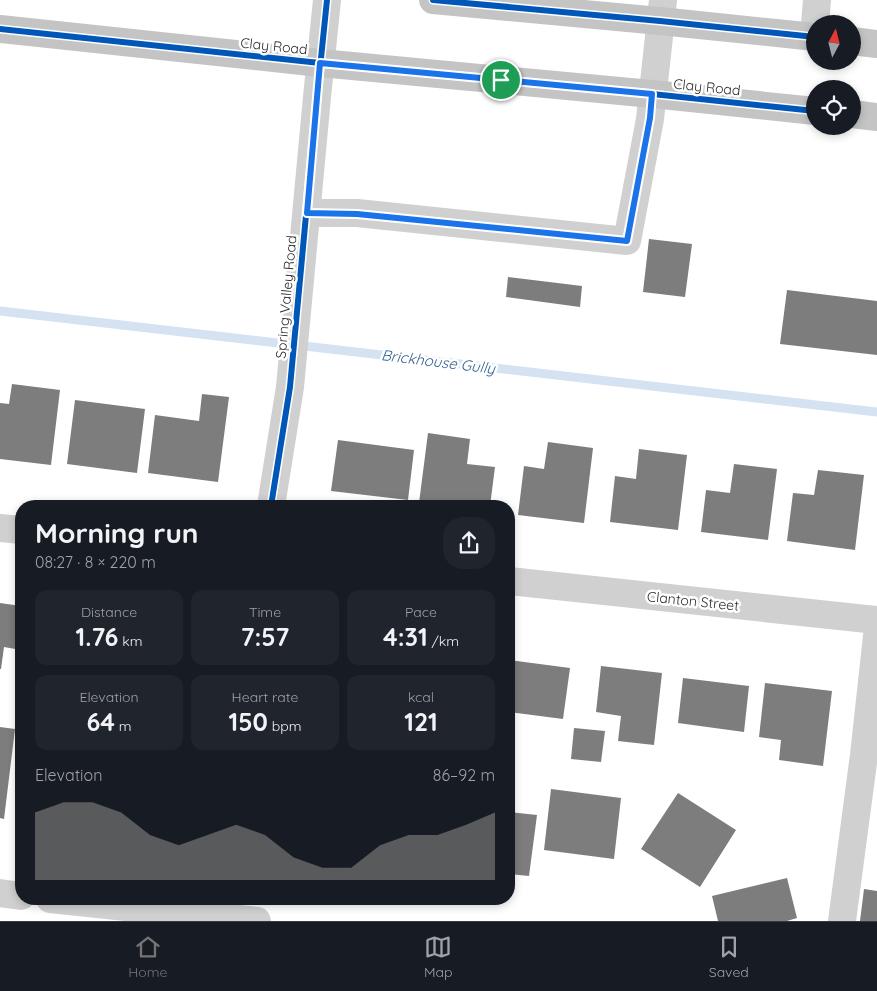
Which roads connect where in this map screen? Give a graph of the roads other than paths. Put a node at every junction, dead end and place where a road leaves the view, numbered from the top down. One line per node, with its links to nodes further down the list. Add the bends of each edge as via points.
1 (327, 0): 11 (street, Spring Valley Road)
2 (440, 0): 4 (main road)
3 (817, 0): 6 (street)
4 (515, 4): 5 (main road)
5 (662, 11): 8 (main road); 12 (street)
6 (816, 15)
7 (0, 29): 11 (main road, Clay Road)
8 (806, 30)
9 (861, 42): 10 (main road)
10 (877, 44)
11 (320, 63): 12 (main road, Clay Road); 16 (street, Spring Valley Road)
12 (652, 94): 13 (main road, Clay Road); 16 (street, via 627,241 357,214)
13 (806, 110)
14 (861, 115): 15 (main road)
15 (877, 117)
16 (307, 213): 17 (street, Spring Valley Road, via 290,388)
17 (273, 500)
18 (0, 528): 19 (street)
19 (15, 529)
20 (515, 582): 21 (street, Clanton Street)
21 (877, 620)
22 (877, 636): 28 (street)
23 (0, 893): 24 (street)
24 (15, 895)
25 (130, 905): 26 (street)
26 (223, 912): 27 (street)
27 (257, 921)
28 (842, 921)

